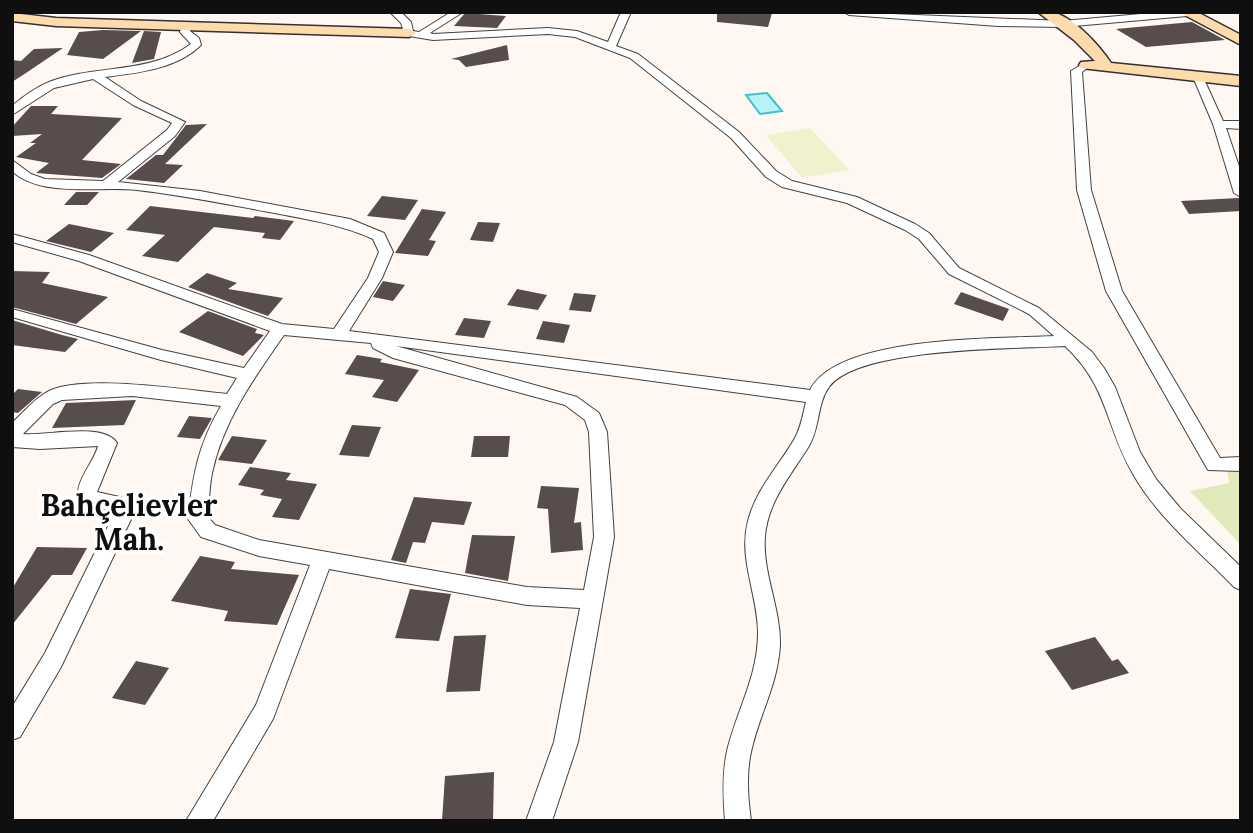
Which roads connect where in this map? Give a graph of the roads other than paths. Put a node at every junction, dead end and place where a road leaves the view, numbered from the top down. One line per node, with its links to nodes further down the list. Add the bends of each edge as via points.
1 (458, 12): 7 (street)
2 (626, 12): 11 (street)
3 (849, 12): 8 (street)
4 (1045, 12): 8 (street)
5 (1187, 13): 8 (street); 10 (street)
6 (12, 17): 9 (street)
7 (408, 22): 9 (street); 11 (street, via 433,37 548,31 577,34)
8 (1063, 24): 13 (street, via 1099,55)
9 (186, 27): 14 (street, via 196,44 188,53 137,69)
10 (1241, 41)
11 (611, 46): 28 (street, via 634,56 735,135 771,174 787,184 852,200 910,227 924,236 954,271 1034,311)
12 (1086, 65): 13 (street); 34 (street, via 1076,71 1083,190 1114,291 1215,465)
13 (1107, 68): 15 (street)
14 (94, 75): 17 (street, via 35,93); 21 (street, via 137,103 179,122)
15 (1198, 77): 16 (street); 18 (street)
16 (1241, 81)
17 (12, 112)
18 (1219, 124): 19 (street); 22 (street)
19 (1241, 125)
20 (12, 164): 21 (street, via 26,177 44,183)
21 (107, 184): 26 (street, via 200,195 350,223 379,236 386,252)
22 (1241, 192)
23 (12, 238): 25 (street, via 84,258)
24 (16, 313): 29 (street)
25 (280, 329): 26 (street); 29 (street)
26 (338, 335): 27 (street)
27 (366, 338): 30 (street); 37 (street, via 399,354 571,401 593,417 598,432 604,537)
28 (1069, 341): 30 (street, via 929,349 879,358 836,371); 36 (street, via 1104,378 1146,481)
29 (248, 375): 31 (street)
30 (815, 397): 41 (street, via 811,424 770,491 755,533 769,632 761,691 737,762)
31 (233, 401): 32 (street, via 132,390 66,393 47,400); 35 (street, via 203,471 198,519 208,531 259,548)
32 (12, 434)
33 (12, 440): 38 (street, via 99,437 108,443 106,457 87,487 88,498 117,503 124,513 53,660)
34 (1241, 464)
35 (322, 560): 37 (street, via 527,596); 39 (street, via 265,711)
36 (1241, 581)
37 (591, 598): 40 (street, via 566,741)
38 (12, 729)
39 (199, 821)
40 (539, 821)
41 (738, 821)

